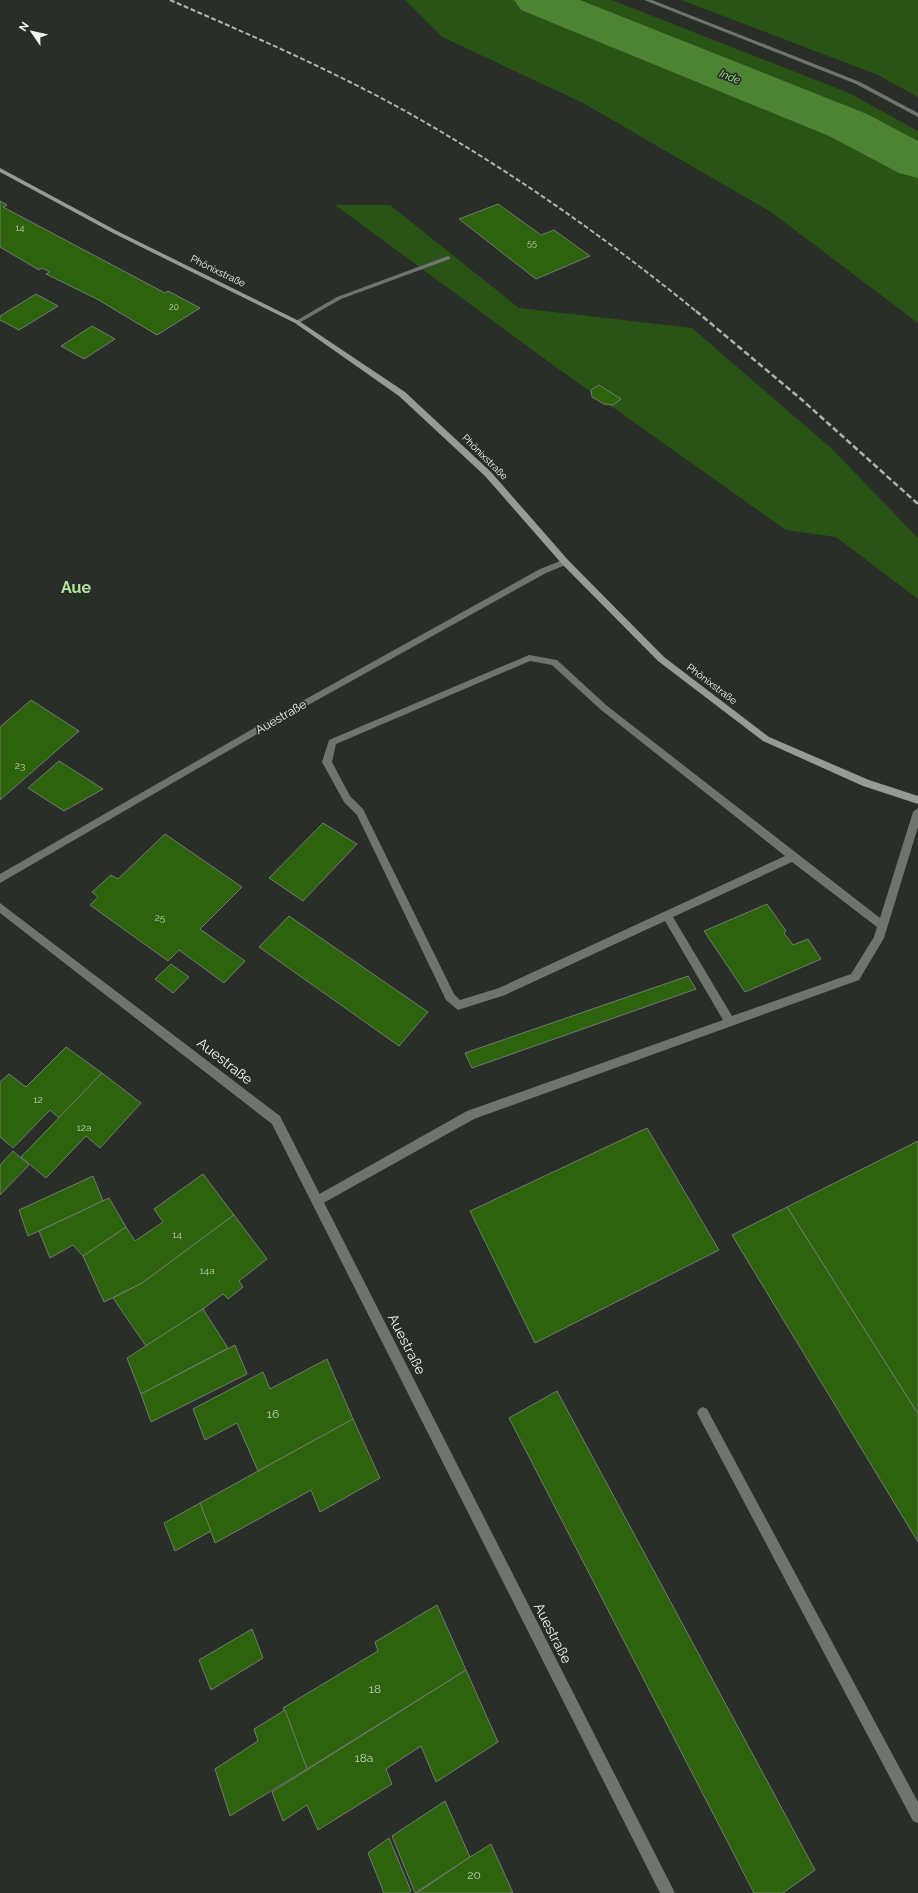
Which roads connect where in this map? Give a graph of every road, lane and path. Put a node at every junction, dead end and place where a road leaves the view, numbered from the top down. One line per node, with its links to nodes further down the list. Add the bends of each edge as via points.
1 (647, 0): 2 (street, via 858,84)
2 (918, 115)
3 (0, 170): 5 (main road, Phönixstraße, via 115,232)
4 (448, 258): 5 (street, via 339,298)
5 (297, 322): 6 (main road, Phönixstraße, via 402,394 488,474)
6 (565, 562): 7 (main road, Phönixstraße, via 661,659 766,739 866,783); 10 (street, Auestraße, via 543,571 280,717)
7 (918, 800)
8 (918, 812): 13 (street)
9 (793, 857): 12 (street); 12 (street, via 603,707 554,662 529,658 332,742 327,762 347,799 360,812 450,997 458,1005 501,992); 13 (street)
10 (0, 879)
11 (0, 907): 15 (street, Auestraße, via 276,1120)
12 (667, 916): 14 (street)
13 (884, 926): 14 (street, via 855,977)
14 (730, 1022): 15 (street, via 471,1114)
15 (318, 1200): 18 (street, Auestraße)
16 (703, 1413): 17 (street)
17 (918, 1816)
18 (668, 1893)

